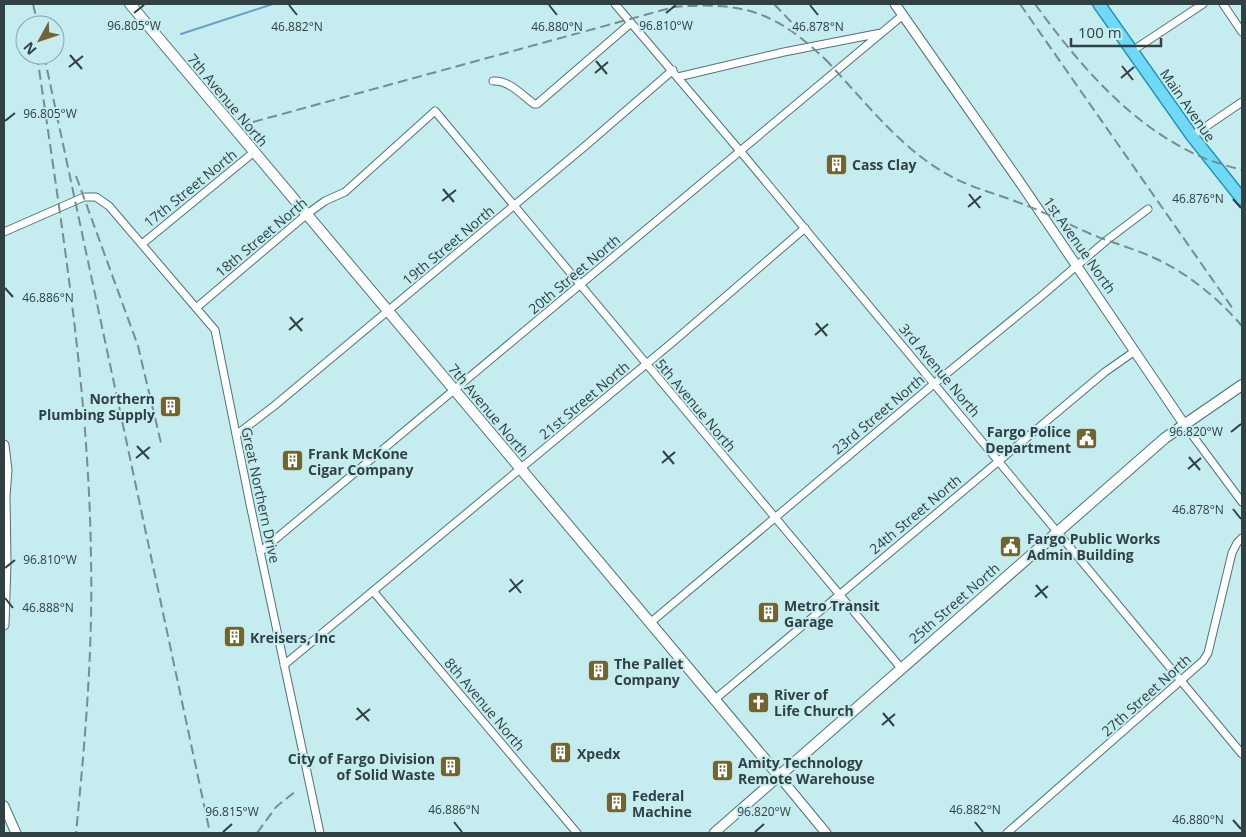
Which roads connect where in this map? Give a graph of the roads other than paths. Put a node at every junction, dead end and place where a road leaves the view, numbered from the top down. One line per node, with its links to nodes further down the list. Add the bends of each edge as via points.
1 (130, 4): 19 (main road, 7th Avenue North)
2 (615, 4): 8 (street, 3rd Avenue North)
3 (895, 4): 7 (street, 1st Avenue North)
4 (1099, 4): 11 (main road, Main Avenue)
5 (1203, 4): 11 (street)
6 (1223, 4): 9 (street)
7 (903, 15): 10 (street, 20th Street North); 27 (street, 1st Avenue North)
8 (631, 23): 12 (street, 3rd Avenue North); 14 (street, via 537,104 506,83)
9 (1242, 32)
10 (881, 33): 13 (street); 18 (street, 20th Street North)
11 (1132, 51): 17 (main road, Main Avenue)
12 (673, 70): 13 (street, 3rd Avenue North); 21 (street, 19th Street North)
13 (678, 77): 18 (street, 3rd Avenue North)
14 (494, 81)
15 (1242, 102): 17 (street)
16 (435, 111): 21 (street, 5th Avenue North); 23 (street, 18th Street North, via 345,192)
17 (1192, 136): 20 (main road, Main Avenue)
18 (741, 151): 24 (street, 3rd Avenue North); 28 (street, 20th Street North)
19 (254, 152): 23 (main road, 7th Avenue North); 26 (street, 17th Street North)
20 (1241, 200)
21 (514, 206): 28 (street, 5th Avenue North); 30 (street, 19th Street North)
22 (1148, 209): 27 (street, 23rd Street North)
23 (307, 214): 29 (street, 18th Street North); 30 (main road, 7th Avenue North)
24 (805, 228): 32 (street, 21st Street North); 33 (street, 3rd Avenue North)
25 (4, 232): 26 (street, Great Northern Drive, via 84,197 96,198 109,206)
26 (142, 244): 29 (street, Great Northern Drive)
27 (1077, 266): 31 (street, 1st Avenue North); 33 (street, 23rd Street North)
28 (580, 285): 32 (street, 5th Avenue North); 35 (street, 20th Street North)
29 (196, 308): 37 (street, Great Northern Drive, via 215,330)
30 (388, 311): 35 (main road, 7th Avenue North); 37 (street, 19th Street North)
31 (1135, 351): 36 (street, 1st Avenue North); 39 (street, 24th Street North, via 1105,372)
32 (646, 364): 40 (street, 21st Street North); 43 (street, 5th Avenue North)
33 (934, 383): 39 (street, 3rd Avenue North); 43 (street, 23rd Street North)
34 (1242, 385): 36 (main road, 25th Street North)
35 (454, 390): 40 (main road, 7th Avenue North); 46 (street, 20th Street North)
36 (1184, 424): 42 (street, 1st Avenue North); 44 (main road, 25th Street North)
37 (236, 435): 46 (street, Great Northern Drive)
38 (4, 446): 41 (street, via 7,470)
39 (999, 461): 44 (street, 3rd Avenue North); 48 (street, 24th Street North)
40 (521, 469): 47 (street, 21st Street North); 49 (main road, 7th Avenue North)
41 (4, 496): 50 (street)
42 (1242, 502)
43 (775, 518): 48 (street, 5th Avenue North); 49 (street, 23rd Street North)
44 (1057, 531): 52 (main road, 25th Street North); 53 (street, 3rd Avenue North)
45 (1242, 538): 53 (street, 27th Street North, via 1232,553 1208,653)
46 (260, 552): 51 (street, Great Northern Drive)
47 (373, 591): 51 (street, 21st Street North); 60 (street, 8th Avenue North)
48 (839, 595): 52 (street, 5th Avenue North); 54 (street, 24th Street North)
49 (650, 623): 54 (main road, 7th Avenue North)
50 (4, 625)
51 (284, 665): 59 (street, Great Northern Drive)
52 (901, 668): 56 (main road, 25th Street North)
53 (1182, 681): 55 (street, 3rd Avenue North); 63 (street, 27th Street North)
54 (714, 700): 56 (main road, 7th Avenue North)
55 (1242, 754)
56 (779, 776): 61 (street, 25th Street North); 62 (street, 7th Avenue North)
57 (4, 806): 58 (street)
58 (16, 833)
59 (320, 833)
60 (577, 833)
61 (714, 833)
62 (826, 833)
63 (1007, 833)

